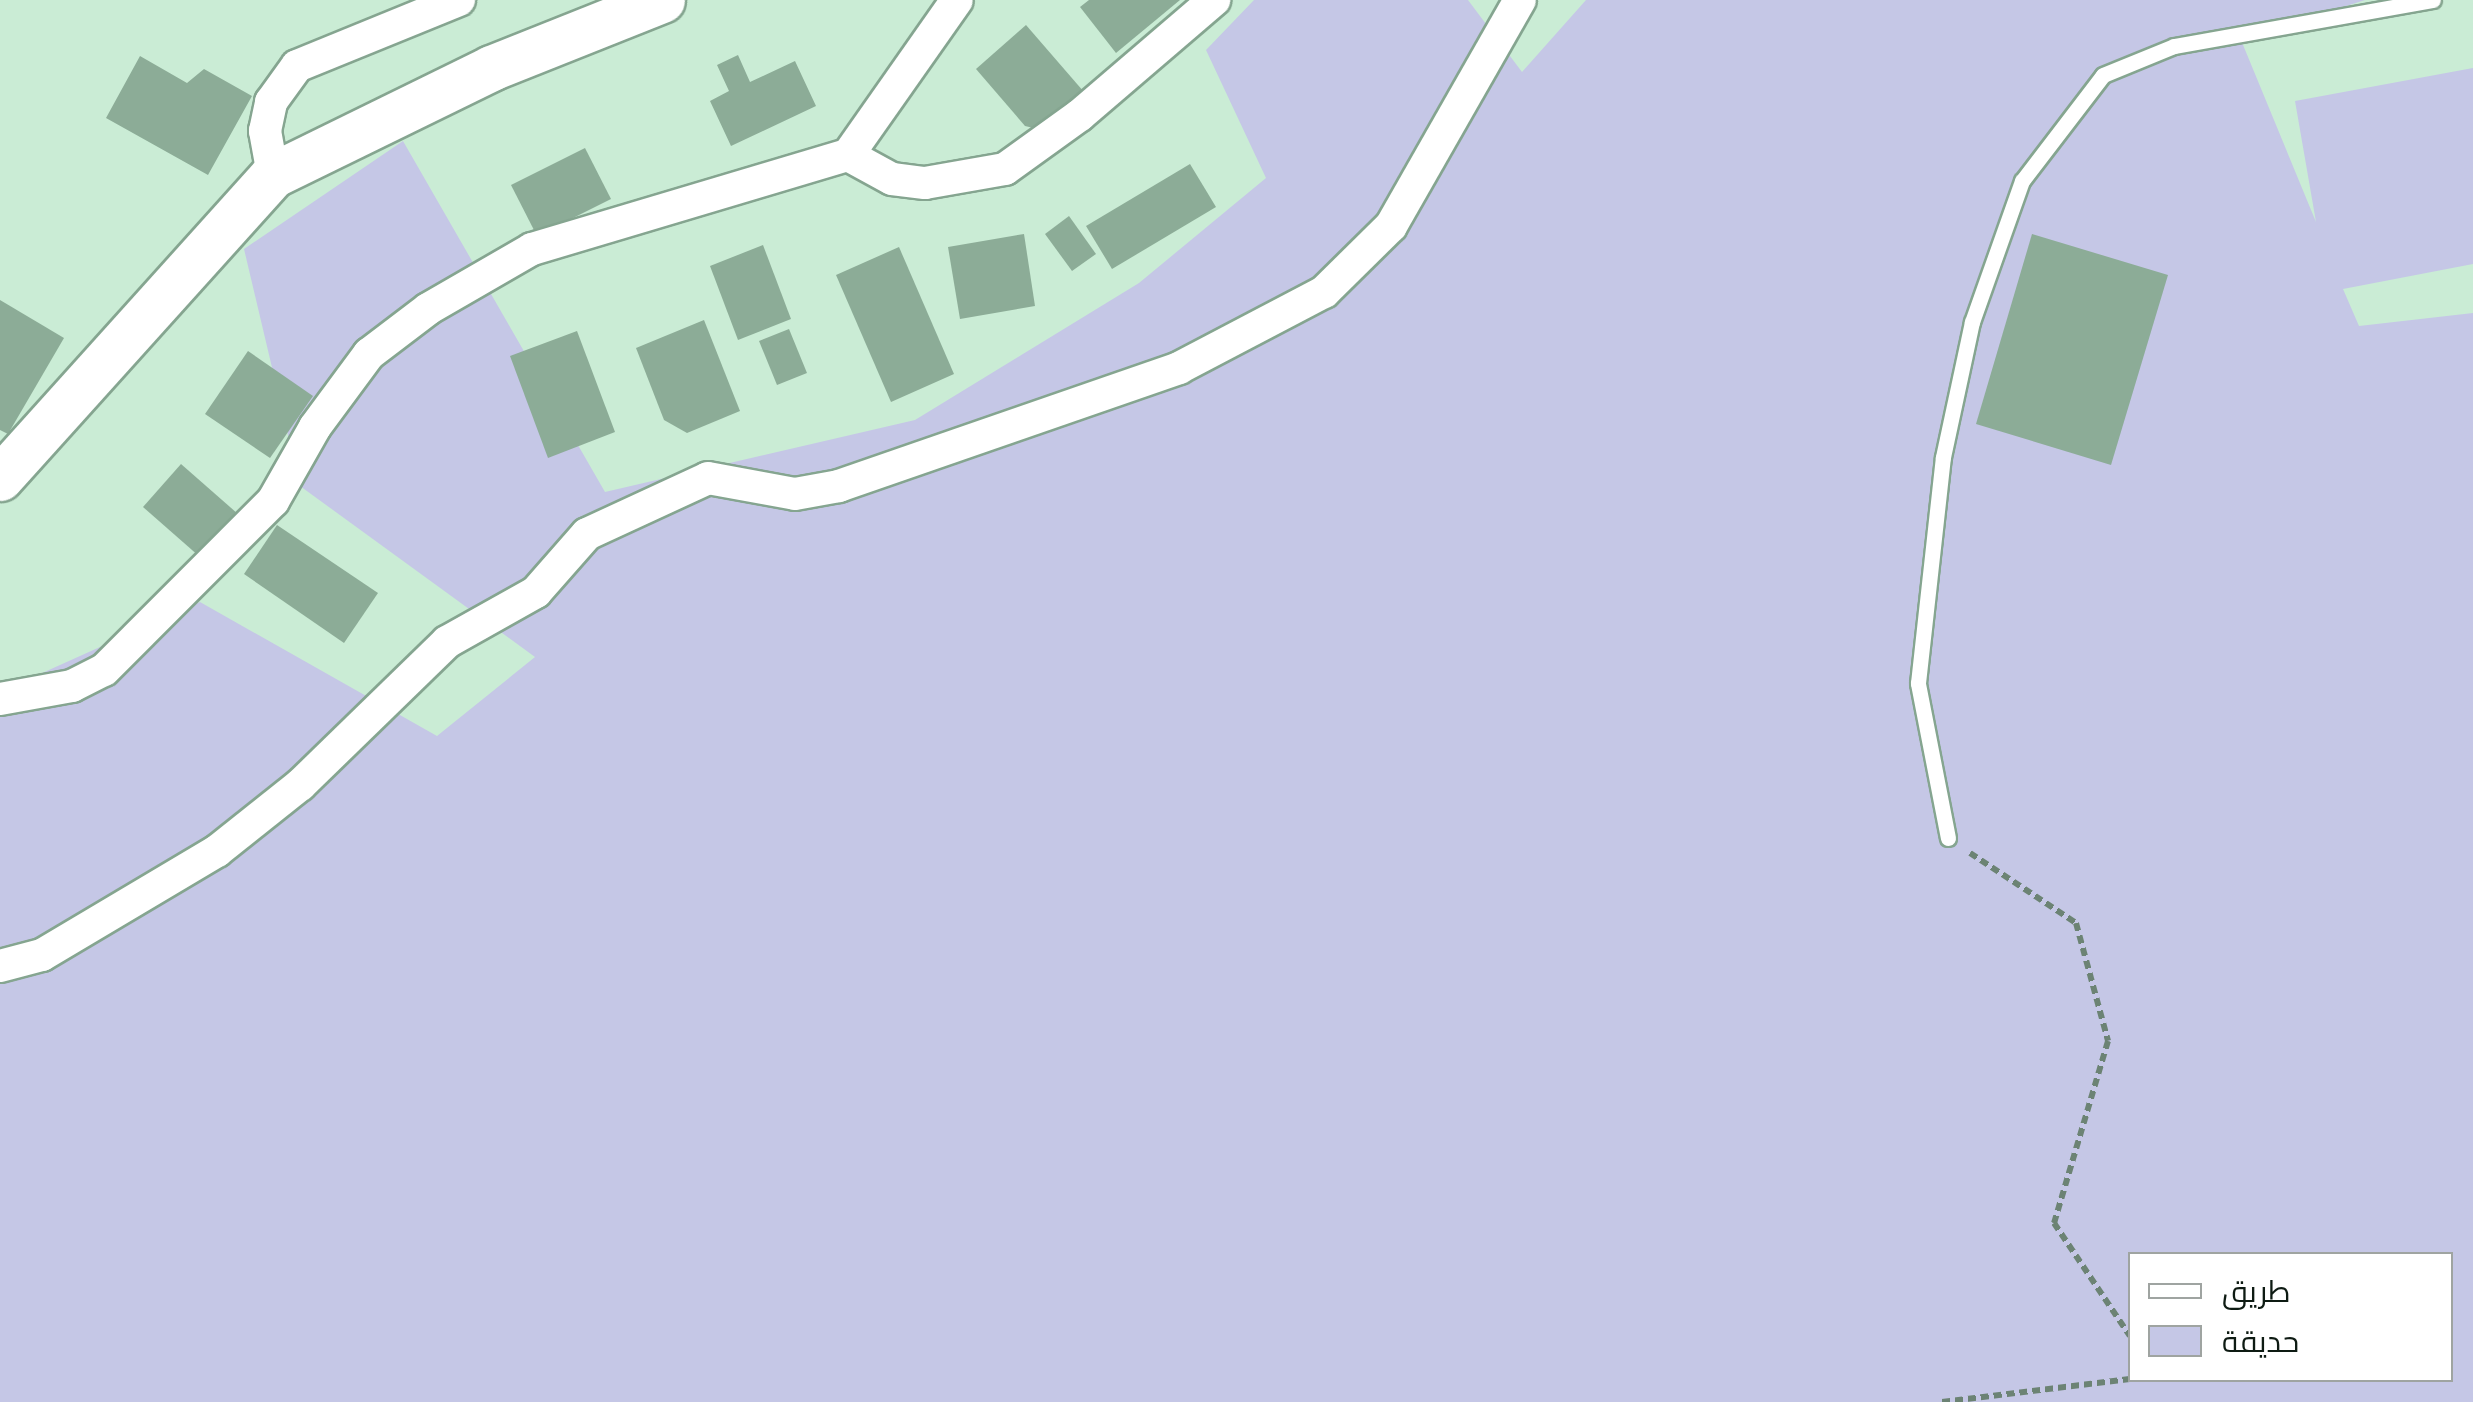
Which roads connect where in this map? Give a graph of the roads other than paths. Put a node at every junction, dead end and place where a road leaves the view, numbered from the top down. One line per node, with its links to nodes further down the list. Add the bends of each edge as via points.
1 (459, 0): 8 (street, via 297,66 270,102 264,130)
2 (662, 0): 8 (main road, via 491,68)
3 (957, 0): 7 (street)
4 (1214, 0): 7 (street, via 1080,115 1005,169 925,183 892,179)
5 (1520, 0): 12 (street, via 1391,226 1324,292 1179,368 839,486 795,494 708,478 588,534 536,592 448,642 300,785 217,852 42,955)
6 (2433, 0): 11 (lane, via 2174,46 2103,75 2022,181 1972,322 1943,457 1918,683)
7 (848, 155): 10 (street, via 532,249 428,309 369,354 315,427 274,501 104,670 72,686)
8 (272, 174): 9 (main road)
9 (5, 468)
10 (0, 700)
11 (1948, 838)
12 (0, 966)

